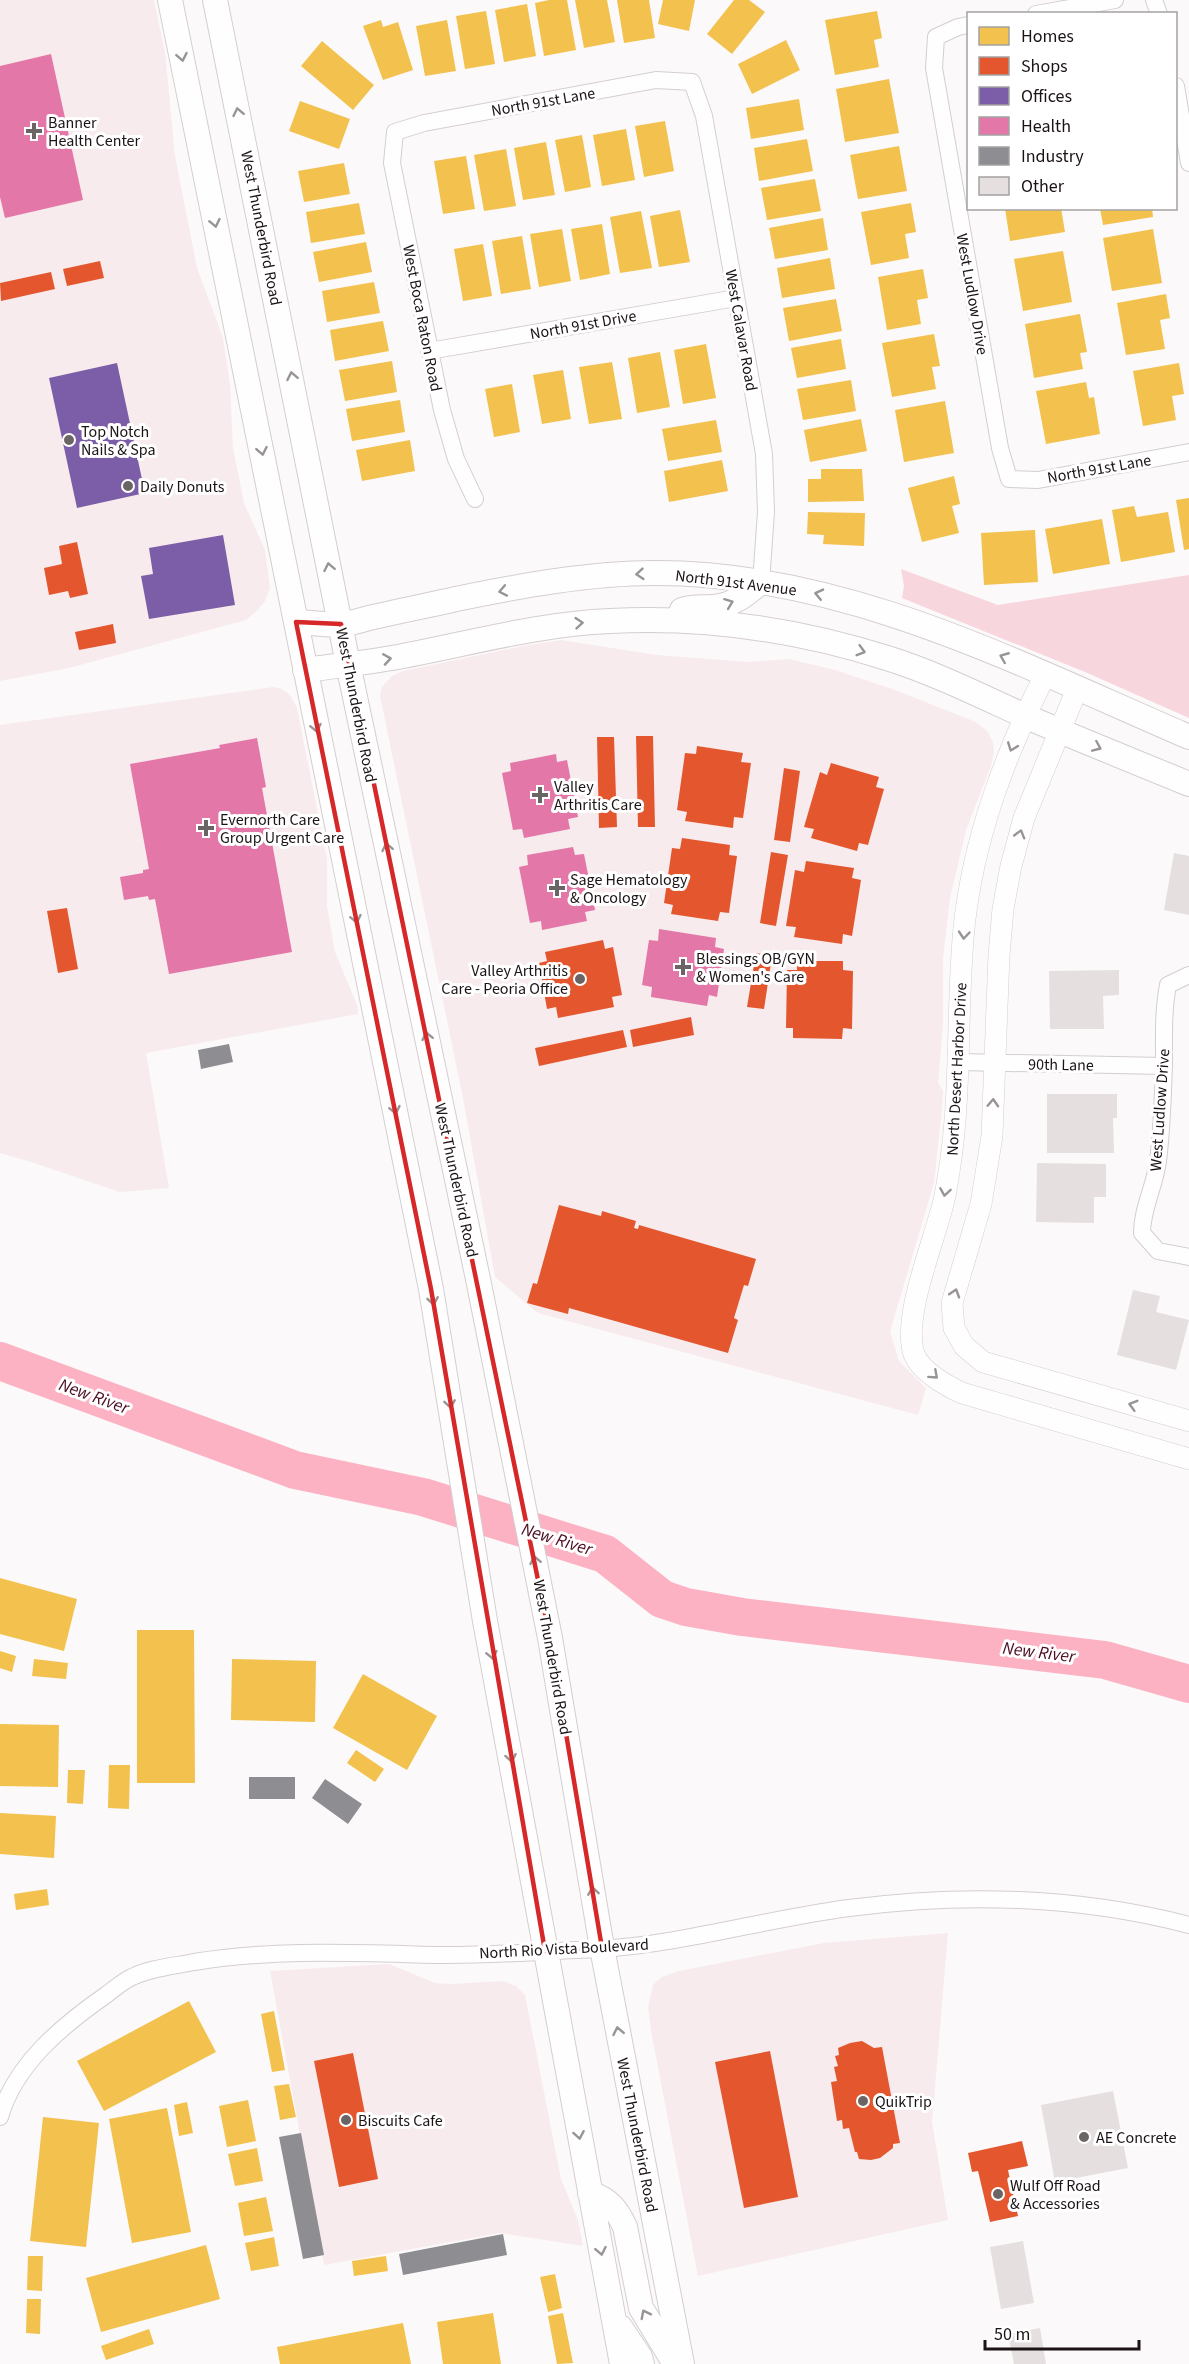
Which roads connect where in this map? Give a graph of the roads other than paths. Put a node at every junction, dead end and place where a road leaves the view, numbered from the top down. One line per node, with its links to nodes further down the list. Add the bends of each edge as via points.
1 (170, 0): 17 (main road, one-way to 17)
2 (215, 0): 18 (main road, West Thunderbird Road, one-way to 2)
3 (1115, 0): 4 (street)
4 (1047, 12)
5 (967, 25): 13 (street, West Ludlow Drive, via 936,38 934,68 1000,448)
6 (692, 82): 8 (street, North 91st Lane, via 656,80); 10 (street, West Calavar Road, via 704,116)
7 (1177, 92): 9 (street)
8 (394, 132): 11 (street, West Boca Raton Road, via 392,163)
9 (1189, 163)
10 (736, 298): 11 (street, North 91st Drive); 15 (street, West Calavar Road, via 764,454 765,551)
11 (429, 351): 14 (street, West Boca Raton Road, via 456,459)
12 (1189, 452): 13 (street, North 91st Lane, via 1038,480)
13 (1009, 479)
14 (475, 499)
15 (761, 582): 16 (main road, one-way to 15, via 692,606 728,604); 18 (main road, North 91st Avenue, one-way to 18, via 654,573 553,581); 21 (main road, North 91st Avenue, one-way to 15, via 901,618)
16 (653, 621): 19 (main road, one-way to 16, via 557,625); 23 (main road, one-way to 23, via 721,624 818,639 888,658)
17 (296, 622): 18 (main road, North 91st Avenue); 20 (main road)
18 (341, 624): 19 (main road, West Thunderbird Road)
19 (348, 664): 20 (main road); 35 (main road, West Thunderbird Road, one-way to 19, via 550,1638)
20 (305, 670): 36 (main road, one-way to 36, via 440,1346)
21 (1045, 675): 22 (main road, North 91st Avenue); 23 (street, North Desert Harbor Drive)
22 (1077, 688): 24 (street); 25 (main road, North 91st Avenue)
23 (1024, 715): 24 (main road); 28 (street, North Desert Harbor Drive, one-way to 28, via 988,810 968,893)
24 (1059, 730): 26 (main road, one-way to 26); 29 (street, one-way to 24, via 999,955 1008,883 1024,818)
25 (1189, 736)
26 (1189, 784)
27 (1189, 975): 30 (street, West Ludlow Drive, via 1168,985 1163,1009)
28 (959, 1062): 29 (street, 90th Lane); 33 (street, North Desert Harbor Drive, one-way to 33, via 955,1130 944,1203 913,1315 914,1355 944,1384 962,1393)
29 (994, 1063): 30 (street, 90th Lane); 32 (street, one-way to 29, via 983,1362 964,1346 954,1328 952,1303 981,1204 992,1136)
30 (1164, 1066): 31 (street, West Ludlow Drive, via 1158,1161 1142,1216 1142,1233 1158,1251)
31 (1189, 1257)
32 (1189, 1421)
33 (1189, 1459)
34 (1189, 1925): 35 (street, North Rio Vista Boulevard, via 1083,1906 968,1899 849,1908 649,1944)
35 (602, 1948): 36 (street, North Rio Vista Boulevard); 43 (main road, West Thunderbird Road, one-way to 35)
36 (545, 1951): 37 (street, North Rio Vista Boulevard, via 234,1956 132,1977 71,2019 29,2061); 38 (main road, one-way to 38)
37 (0, 2117)
38 (590, 2193): 39 (main road, one-way to 39); 42 (main road, one-way to 38, via 641,2308 626,2227 605,2199)
39 (614, 2318): 40 (main road); 41 (main road)
40 (622, 2364)
41 (642, 2364)
42 (675, 2364)
43 (682, 2364)

